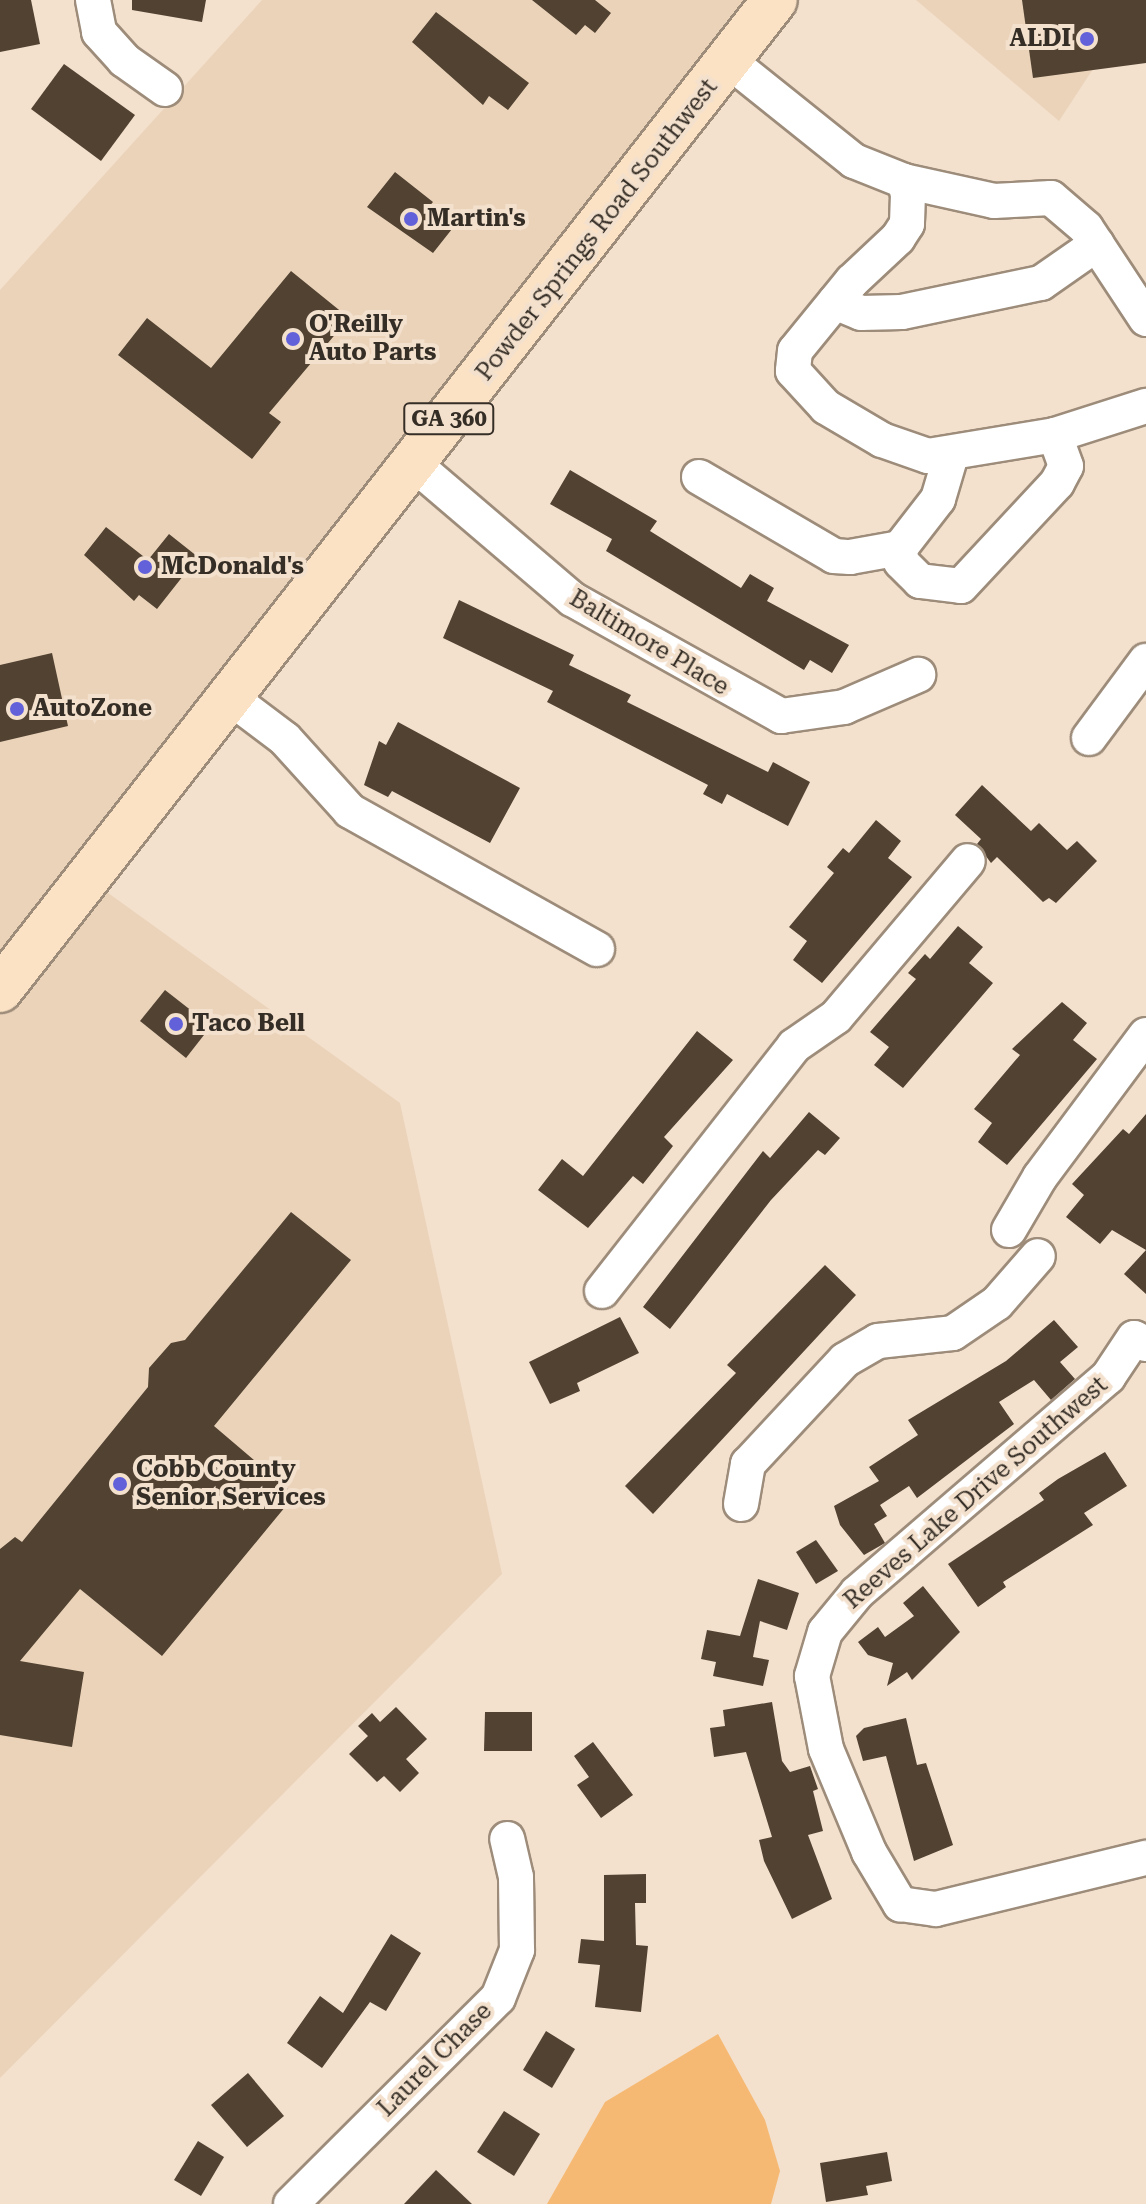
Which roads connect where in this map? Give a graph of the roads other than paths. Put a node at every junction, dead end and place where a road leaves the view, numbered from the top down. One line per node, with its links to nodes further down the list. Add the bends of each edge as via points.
1 (93, 0): 4 (street, via 99,32 124,60)
2 (775, 0): 3 (main road, Powder Springs Road Southwest / GA 360)
3 (729, 61): 5 (street, via 854,161); 12 (main road, Powder Springs Road Southwest / GA 360)
4 (165, 89)
5 (904, 181): 6 (street, via 994,201 1051,198); 7 (street, via 907,224)
6 (1097, 244): 7 (street, via 1041,283 902,312 861,313); 8 (street)
7 (835, 302): 11 (street, via 795,351 793,371 808,392 882,440 914,453)
8 (1146, 319)
9 (1146, 406): 10 (street)
10 (1055, 435): 11 (street); 14 (street, via 1066,466 1057,483 961,586 920,581 901,562)
11 (951, 455): 14 (street, via 938,499)
12 (414, 464): 16 (street, Baltimore Place, via 572,599 781,716 844,707); 17 (main road, Powder Springs Road Southwest / GA 360)
13 (699, 477): 14 (street, via 834,556)
14 (900, 548)
15 (1146, 661): 18 (street)
16 (918, 675)
17 (228, 696): 20 (street, via 285,739 350,811); 21 (main road, Powder Springs Road Southwest / GA 360)
18 (1089, 738)
19 (968, 861): 25 (street, via 836,1017 794,1046)
20 (597, 949)
21 (0, 990)
22 (1146, 1035): 23 (street, via 1040,1177)
23 (1009, 1230)
24 (1038, 1256): 27 (street, via 997,1303 953,1333 878,1341 845,1360 748,1464)
25 (602, 1291)
26 (1140, 1341): 29 (street, Reeves Lake Drive Southwest, via 1108,1377 857,1593 825,1632 812,1676 826,1749 869,1852 900,1904 936,1909)
27 (741, 1504)
28 (507, 1839): 30 (street, Laurel Chase, via 516,1877 517,1950 498,1998)
29 (1146, 1858)
30 (291, 2204)

